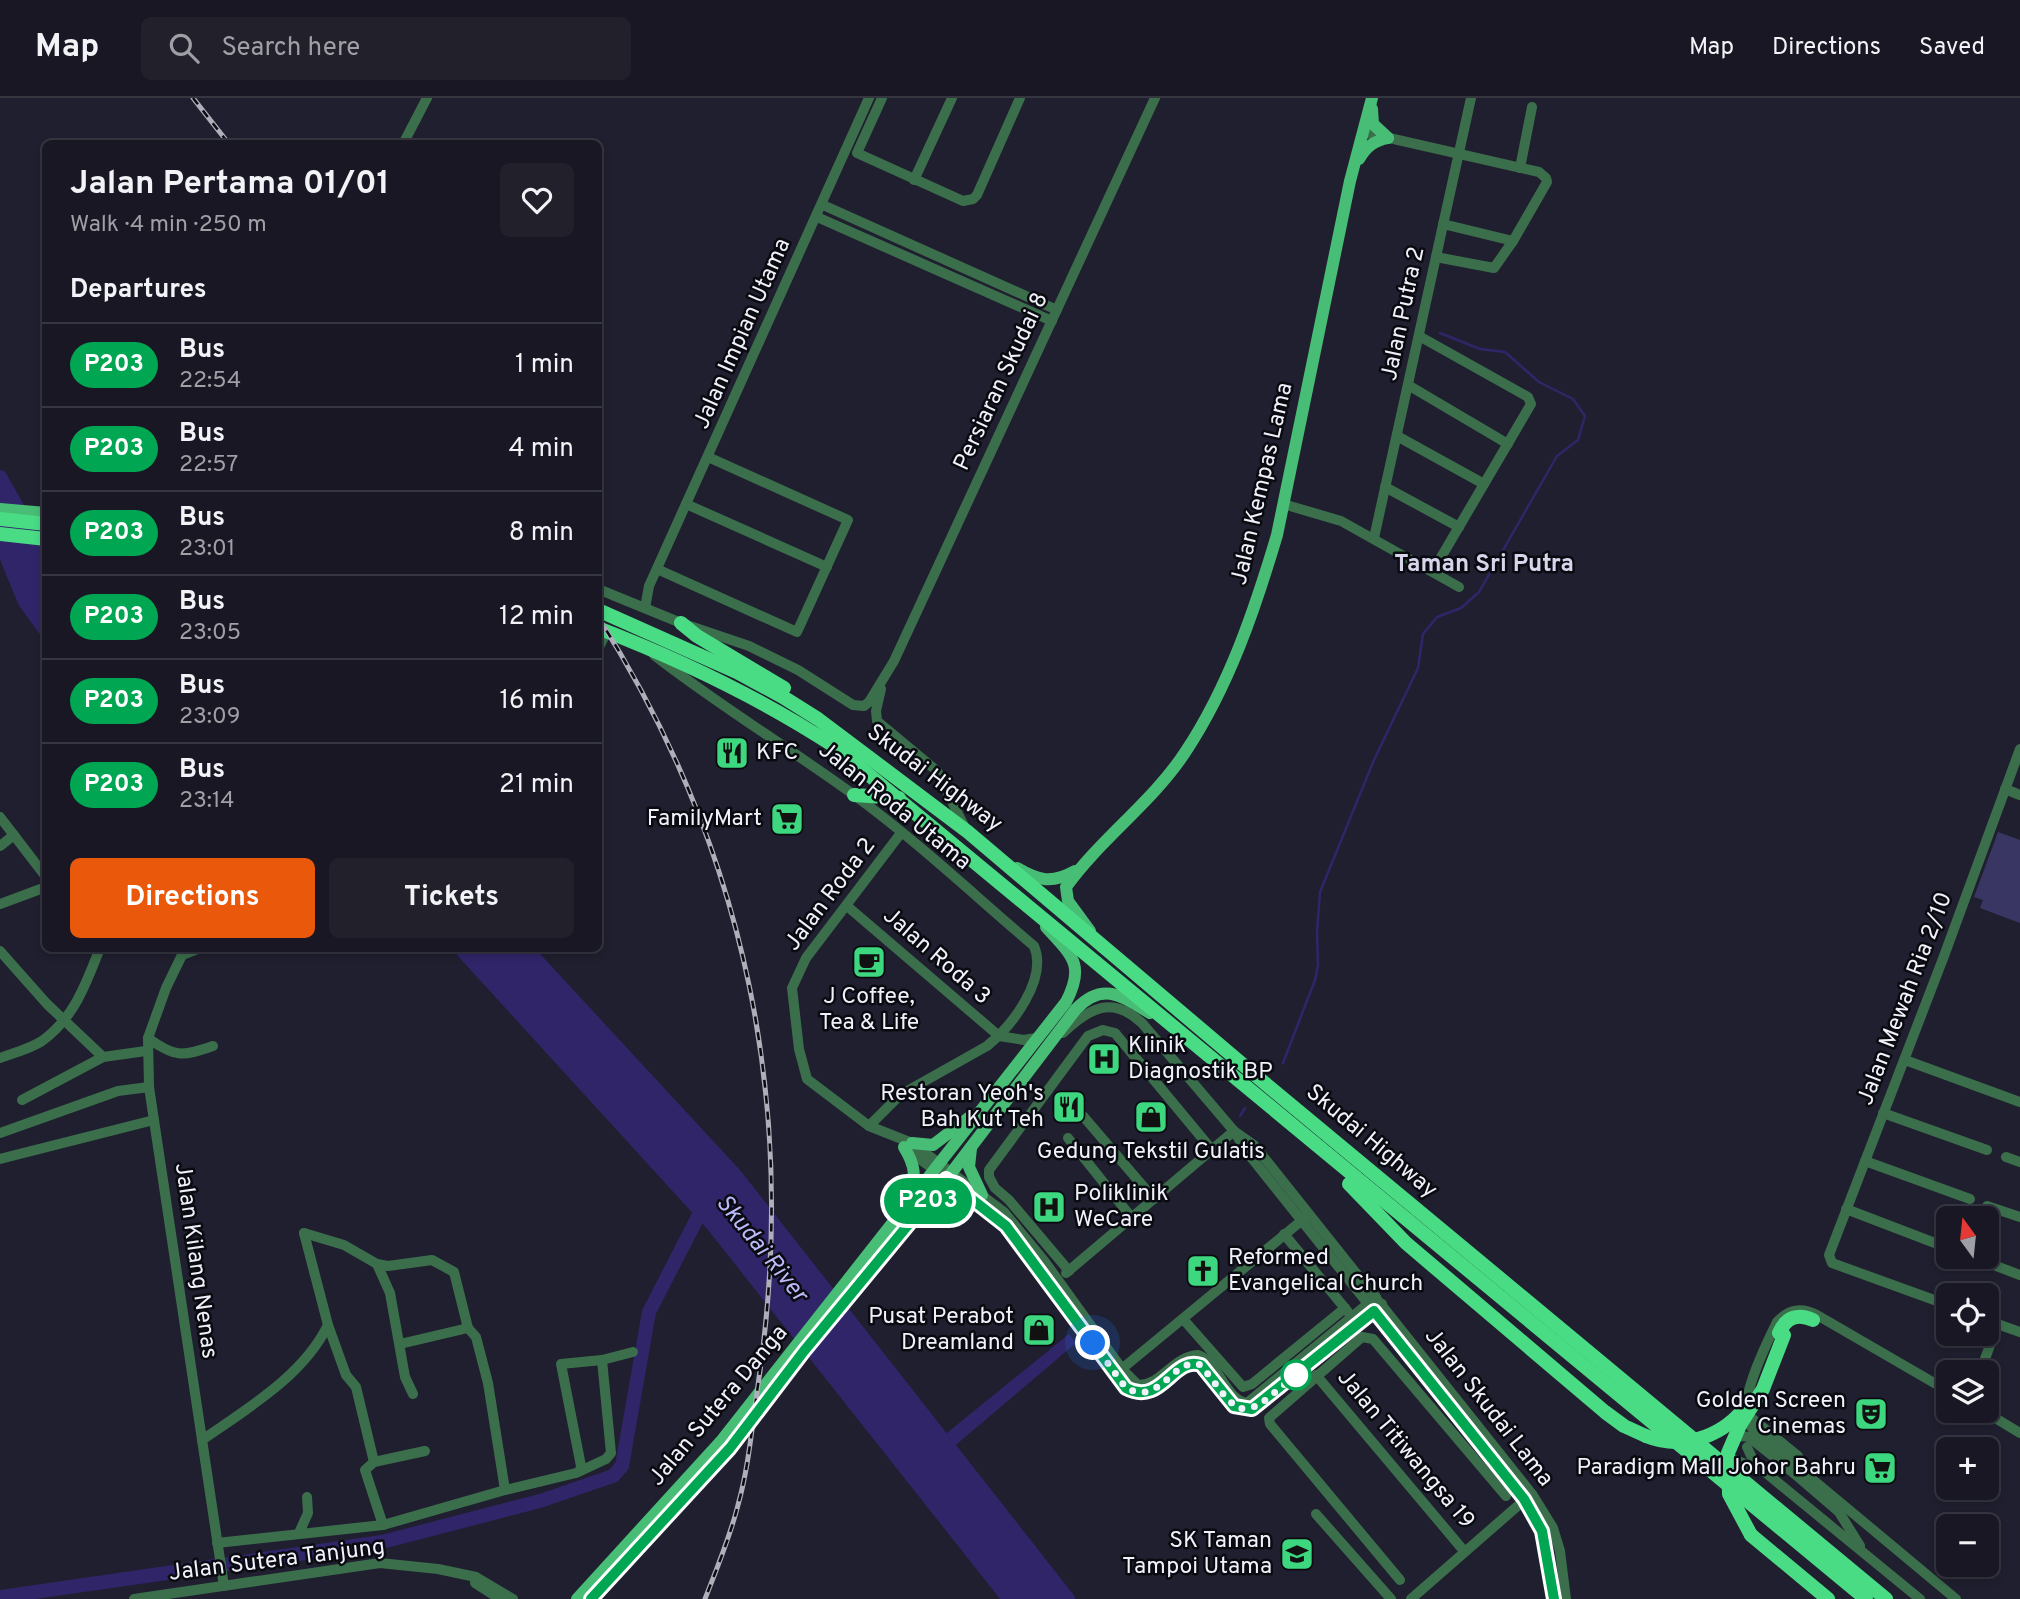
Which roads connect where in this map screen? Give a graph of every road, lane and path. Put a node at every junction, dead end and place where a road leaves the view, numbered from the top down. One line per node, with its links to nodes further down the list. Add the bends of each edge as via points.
1 (427, 98): 12 (street)
2 (869, 98): 17 (street, Jalan Impian Utama)
3 (882, 98): 15 (street, via 857,153)
4 (952, 98): 15 (street)
5 (1020, 98): 15 (street, via 973,199 963,201)
6 (1155, 98): 24 (street, Persiaran Skudai 8)
7 (1373, 98): 10 (main road, Jalan Kempas Lama); 11 (main road, via 1373,124)
8 (1471, 98): 13 (street, Jalan Putra 2)
9 (1532, 107): 14 (street)
10 (1363, 132): 11 (street); 16 (main road, Jalan Kempas Lama)
11 (1388, 138): 13 (street); 16 (main road, via 1367,147)
12 (406, 140)
13 (1459, 154): 14 (street); 19 (street, Jalan Putra 2)
14 (1520, 168): 20 (street, via 1539,172 1547,182)
15 (914, 180)
16 (1350, 181): 34 (main road, Jalan Kempas Lama)
17 (823, 205): 18 (street, Jalan Impian Utama); 21 (street)
18 (817, 217): 23 (street); 30 (street, Jalan Impian Utama)
19 (1443, 224): 20 (street); 22 (street, Jalan Putra 2)
20 (1513, 241): 22 (street, via 1491,269)
21 (920, 250): 23 (street); 24 (street)
22 (1436, 257): 26 (street, Jalan Putra 2)
23 (913, 267): 25 (street)
24 (1057, 310): 25 (street, Persiaran Skudai 8)
25 (1052, 321): 55 (street, Persiaran Skudai 8)
26 (1419, 336): 27 (street, Jalan Putra 2); 29 (street, via 1530,400)
27 (1408, 386): 28 (street, Jalan Putra 2); 29 (street)
28 (1396, 436): 31 (street); 32 (street, Jalan Putra 2)
29 (1508, 444): 31 (street)
30 (708, 457): 33 (street, Jalan Impian Utama); 43 (street, via 848,520)
31 (1484, 484): 39 (street)
32 (1385, 487): 39 (street); 41 (street, Jalan Putra 2)
33 (686, 504): 43 (street); 44 (street, Jalan Impian Utama)
34 (1283, 504): 41 (street, via 1341,521); 68 (main road, Jalan Kempas Lama, via 1260,592 1209,711 1186,752 1159,786)
35 (0, 509): 36 (main road)
36 (42, 513)
37 (0, 519): 38 (highway)
38 (42, 524)
39 (1459, 527): 45 (street)
40 (0, 534): 42 (highway)
41 (1374, 538): 45 (street)
42 (42, 539)
43 (827, 567): 44 (street, via 797,632)
44 (657, 569): 46 (street, Jalan Impian Utama)
45 (1433, 571): 47 (street)
46 (649, 586): 49 (street, Jalan Impian Utama); 50 (street, Jalan Impian Utama)
47 (1459, 587)
48 (602, 591): 49 (street)
49 (629, 601): 50 (street)
50 (645, 608): 52 (street)
51 (602, 612): 56 (highway, Skudai Highway, via 737,672)
52 (681, 623): 55 (street, via 749,646 859,706 869,702); 56 (highway, via 787,690)
53 (603, 630): 54 (highway, Skudai Highway)
54 (642, 646): 59 (street, Jalan Roda Utama); 61 (highway, Skudai Highway, via 781,712 834,746)
55 (883, 681): 63 (street, via 877,721 937,771)
56 (818, 719): 63 (highway, Skudai Highway)
57 (2020, 749): 58 (street, Jalan Mewah Ria 2/10)
58 (2005, 789): 60 (street); 88 (street, Jalan Mewah Ria 2/10)
59 (854, 795): 61 (highway); 64 (street, Jalan Roda Utama)
60 (2020, 795)
61 (899, 798): 71 (highway, Skudai Highway)
62 (0, 817): 65 (street)
63 (968, 832): 67 (highway, Skudai Highway)
64 (901, 834): 73 (street, Jalan Roda 2); 79 (street, Jalan Roda Utama, via 1034,946 1038,960 1032,984)
65 (15, 835): 66 (street); 69 (street)
66 (0, 846)
67 (1002, 860): 68 (main road, Jalan Kempas Lama, via 1039,880 1054,880); 74 (highway, Skudai Highway)
68 (1078, 870): 74 (main road, Jalan Kempas Lama, via 1066,887 1066,896)
69 (42, 872)
70 (42, 888): 72 (street)
71 (1020, 898): 81 (main road, Jalan Sutera Danga, via 1076,967 1066,1002); 82 (highway, Skudai Highway)
72 (0, 904)
73 (847, 906): 79 (street, Jalan Roda 3); 96 (street, Jalan Roda 2, via 806,958 792,988 803,1074)
74 (1096, 939): 155 (highway, Skudai Highway)
75 (0, 951): 78 (street)
76 (98, 952): 78 (street, via 79,1000)
77 (181, 952): 80 (street, Jalan Kilang Nenas)
78 (64, 1022): 86 (street); 87 (street, via 40,1043)
79 (999, 1036): 81 (street); 96 (street, via 900,1095)
80 (148, 1038): 83 (street, via 167,1052 184,1055); 85 (street, Jalan Kilang Nenas)
81 (1036, 1038): 92 (main road, Jalan Sutera Danga)
82 (1188, 1038): 84 (main road, Jalan Sutera Danga, via 1125,998 1104,993 1084,1000); 99 (highway, Skudai Highway)
83 (213, 1046)
84 (1048, 1048): 97 (street, Jalan Skudai Lama, via 1092,1010 1109,1007 1125,1011 1142,1023); 102 (main road, Jalan Sutera Danga)
85 (146, 1051): 86 (street); 89 (street, Jalan Kilang Nenas)
86 (103, 1057): 90 (street)
87 (0, 1058)
88 (1905, 1060): 91 (street); 93 (street, Jalan Mewah Ria 2/10)
89 (149, 1087): 95 (street, Jalan Kilang Nenas); 98 (street, via 118,1091)
90 (22, 1100)
91 (2020, 1102)
92 (985, 1105): 101 (main road, via 942,1140 926,1146); 109 (main road, Jalan Sutera Danga)
93 (1883, 1113): 104 (street); 107 (street, Jalan Mewah Ria 2/10)
94 (1083, 1116): 112 (street)
95 (154, 1120): 106 (street); 152 (street, Jalan Kilang Nenas)
96 (869, 1126): 101 (street, Jalan Roda 2)
97 (1234, 1131): 103 (street); 118 (street, Jalan Skudai Lama, via 1246,1151)
98 (0, 1133)
99 (1304, 1136): 138 (highway, bridge, via 1406,1243 1605,1412 1657,1441 1684,1442 1711,1435 1734,1420 1755,1394); 185 (highway, Skudai Highway)
100 (1068, 1138): 117 (street)
101 (904, 1143): 109 (street, Jalan Roda 2); 119 (main road, via 915,1180)
102 (971, 1147): 110 (main road, Jalan Sutera Danga); 111 (main road, via 969,1167)
103 (1212, 1150): 112 (street); 124 (street, via 1115,1033 1103,1030 1088,1036 989,1170 995,1188)
104 (1987, 1150)
105 (2006, 1157): 108 (street)
106 (0, 1159)
107 (1865, 1161): 113 (street); 114 (street, Jalan Mewah Ria 2/10)
108 (2020, 1162)
109 (937, 1167): 110 (street, Jalan Roda 2); 119 (main road, Jalan Sutera Danga)
110 (949, 1175): 111 (street); 127 (main road, Jalan Sutera Danga); 139 (street, via 1006,1226)
111 (982, 1195): 126 (street, via 1012,1220)
112 (1154, 1199): 117 (street)
113 (1970, 1199)
114 (1846, 1209): 121 (street); 128 (street, Jalan Mewah Ria 2/10, via 1829,1255 1832,1263)
115 (1999, 1210): 116 (street)
116 (2020, 1217)
117 (1132, 1218): 124 (street)
118 (1306, 1218): 120 (street); 129 (street, Jalan Skudai Lama)
119 (887, 1231): 127 (main road, Jalan Sutera Danga)
120 (1284, 1234): 130 (street); 132 (street)
121 (1936, 1243)
122 (377, 1264): 135 (street, via 344,1245 304,1233); 136 (street, via 432,1260 454,1272); 140 (street, via 390,1293)
123 (1999, 1267): 125 (street)
124 (1069, 1271): 126 (street)
125 (2020, 1275)
126 (1058, 1280): 139 (street)
127 (843, 1295): 141 (main road, Jalan Sutera Danga)
128 (1936, 1302)
129 (1375, 1304): 131 (street); 144 (street, via 1252,1409 1234,1406 1195,1363 1146,1392 1126,1388); 165 (street, Jalan Skudai Lama)
130 (1345, 1308): 131 (street); 132 (street, via 1243,1387)
131 (1352, 1317): 144 (street, via 1247,1403 1198,1355 1182,1358 1144,1385)
132 (1183, 1319): 144 (street)
133 (1802, 1321): 138 (highway, via 1813,1320 1797,1316 1788,1320)
134 (1999, 1324): 137 (street)
135 (328, 1325): 152 (street, via 313,1353 298,1368); 158 (street, via 346,1376 356,1387)
136 (468, 1328): 140 (street); 162 (street, via 476,1337 488,1383)
137 (2020, 1332)
138 (1781, 1334): 148 (highway, bridge, via 1763,1389)
139 (1096, 1340): 144 (street)
140 (400, 1344): 147 (street)
141 (801, 1347): 178 (main road, Jalan Sutera Danga); 179 (main road, Jalan Sutera Danga, via 730,1448)
142 (633, 1352): 143 (street)
143 (602, 1360): 159 (street, via 611,1453 606,1460); 159 (street, via 561,1364)
144 (1119, 1371)
145 (1316, 1375): 163 (street, via 1362,1337 1373,1339); 170 (street, Jalan Titiwangsa 19); 173 (street, via 1269,1418 1270,1424)
146 (1936, 1384): 151 (street, via 1817,1315 1792,1311 1777,1322 1748,1397 1747,1420)
147 (413, 1394)
148 (1744, 1419): 153 (highway, bridge); 161 (street, bridge, via 1754,1420 1798,1456)
149 (1999, 1420): 150 (street)
150 (2020, 1433)
151 (1758, 1434): 154 (street); 161 (street)
152 (202, 1440): 169 (street, Jalan Kilang Nenas)
153 (1732, 1441): 171 (street, bridge, via 1749,1437 1839,1512); 184 (highway, bridge, via 1726,1466 1729,1494 1751,1535)
154 (1747, 1447): 157 (street); 160 (street)
155 (1708, 1450): 157 (street); 186 (highway, Skudai Highway)
156 (425, 1451): 158 (street)
157 (1729, 1458): 160 (street)
158 (374, 1462): 167 (street, via 365,1470)
159 (579, 1471): 162 (street)
160 (1766, 1473): 171 (street)
161 (1810, 1477): 188 (street)
162 (505, 1490): 167 (street)
163 (1506, 1496)
164 (307, 1497): 168 (street, via 308,1513)
165 (1528, 1497): 170 (street); 182 (street, Jalan Skudai Lama, via 1542,1531); 183 (street, Jalan Skudai Lama, via 1553,1528)
166 (1316, 1514): 180 (street)
167 (383, 1525): 168 (street)
168 (299, 1534): 169 (street)
169 (217, 1543): 174 (street, Jalan Kilang Nenas)
170 (1465, 1551): 181 (street)
171 (1864, 1552): 187 (street)
172 (466, 1576): 174 (street, Jalan Sutera Tanjung, via 380,1563); 176 (street, Jalan Sutera Tanjung); 177 (street, Jalan Sutera Tanjung)
173 (1400, 1580)
174 (224, 1586): 175 (street, Jalan Sutera Tanjung)
175 (134, 1599)
176 (500, 1599)
177 (513, 1599)
178 (577, 1599)
179 (591, 1599)
180 (1391, 1599)
181 (1411, 1599)
182 (1554, 1599)
183 (1566, 1599)
184 (1828, 1599)
185 (1866, 1599)
186 (1886, 1599)
187 (1920, 1599)
188 (1956, 1599)

